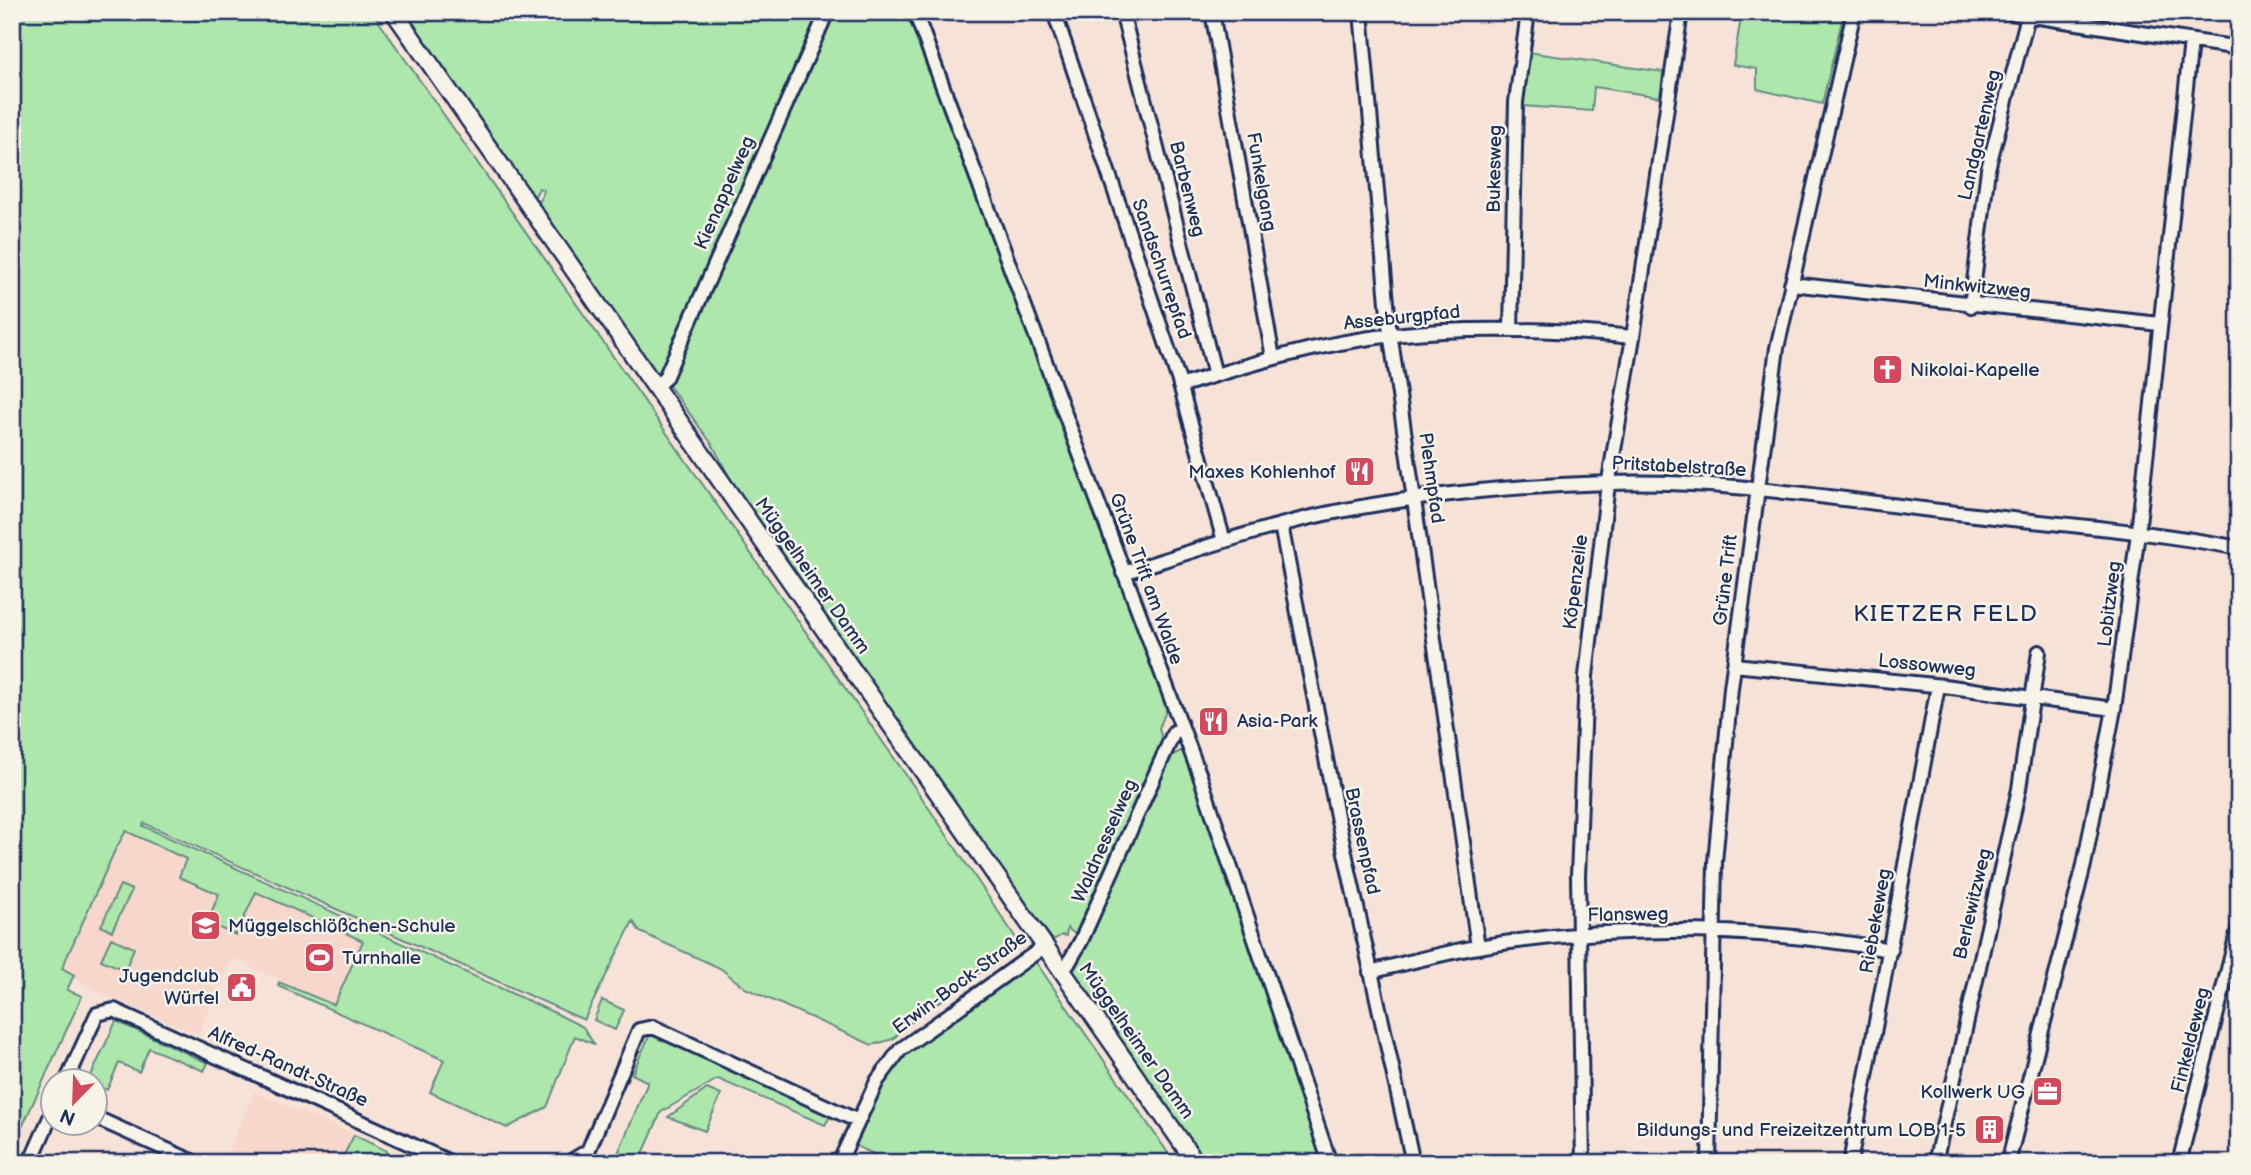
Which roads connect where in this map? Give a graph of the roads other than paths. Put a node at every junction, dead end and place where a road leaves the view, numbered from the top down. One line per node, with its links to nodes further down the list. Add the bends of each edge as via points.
1 (394, 12): 24 (main road, Müggelheimer Damm)
2 (827, 12): 24 (street, Kienappelweg, via 665,378)
3 (915, 12): 32 (street, Grüne Trift am Walde)
4 (1054, 12): 23 (street, Sandschurrepfad)
5 (1122, 12): 22 (street, Barbenweg)
6 (1212, 12): 21 (street, Funkelgang)
7 (1361, 12): 19 (street, Plehmpfad)
8 (1528, 12): 18 (street, Bukesweg, via 1516,102)
9 (1681, 12): 20 (street, Köpenzeile)
10 (1854, 12): 15 (street, Grüne Trift)
11 (2006, 12): 12 (street)
12 (2028, 16): 13 (street); 16 (street, Landgartenweg, via 1989,169)
13 (2191, 41): 14 (street); 17 (street, Lobitzweg)
14 (2239, 48)
15 (1791, 284): 16 (street, Minkwitzweg); 26 (street, Grüne Trift)
16 (1971, 306): 17 (street, Minkwitzweg)
17 (2160, 324): 29 (street, Lobitzweg)
18 (1511, 329): 19 (street, Asseburgpfad); 20 (street, Asseburgpfad)
19 (1392, 335): 21 (street, Asseburgpfad); 27 (street, Plehmpfad)
20 (1633, 337): 25 (street, Köpenzeile)
21 (1273, 358): 22 (street, Asseburgpfad)
22 (1215, 375): 23 (street, Asseburgpfad)
23 (1180, 386): 30 (street, Sandschurrepfad)
24 (655, 387): 42 (main road, Müggelheimer Damm)
25 (1608, 483): 26 (street, Pritstabelstraße); 27 (street, Pritstabelstraße); 41 (street, Köpenzeile, via 1586,680)
26 (1757, 491): 29 (street, Pritstabelstraße); 34 (street, Grüne Trift)
27 (1414, 500): 28 (street, Pritstabelstraße); 43 (street, Plehmpfad)
28 (1282, 524): 30 (street, Pritstabelstraße); 46 (street, Brassenpfad)
29 (2138, 533): 31 (street, Pritstabelstraße); 37 (street, Lobitzweg)
30 (1224, 541): 32 (street, Pritstabelstraße)
31 (2239, 548)
32 (1123, 573): 38 (street, Grüne Trift am Walde)
33 (2039, 652): 36 (street, Berlewitzweg)
34 (1734, 665): 35 (street, Lossowweg); 40 (street, Grüne Trift, via 1720,788)
35 (1938, 685): 36 (street, Lossowweg); 44 (street, Riebekeweg)
36 (2033, 697): 37 (street, Lossowweg); 62 (street, Berlewitzweg, via 2019,789)
37 (2114, 709): 63 (street, Lobitzweg, via 2084,865)
38 (1182, 729): 45 (street, Waldnesselweg, via 1174,733 1081,941); 57 (street, Grüne Trift am Walde)
39 (2239, 926): 64 (street, Finkeldeweg)
40 (1713, 933): 41 (street, Flansweg); 44 (street, Flansweg, via 1798,935); 60 (street, Grüne Trift)
41 (1578, 935): 43 (street, Flansweg); 59 (street, Köpenzeile)
42 (1045, 946): 45 (main road, Müggelheimer Damm); 48 (street, Erwin-Bock-Straße, via 900,1050 877,1081)
43 (1478, 947): 46 (street, Flansweg)
44 (1891, 950): 61 (street, Riebekeweg)
45 (1061, 970): 56 (main road, Müggelheimer Damm)
46 (1370, 972): 58 (street, Brassenpfad)
47 (73, 1066): 53 (street, Alfred-Randt-Straße, via 97,1014 114,1010)
48 (858, 1121): 54 (street, via 653,1027 643,1027 588,1150); 55 (street, Erwin-Bock-Straße)
49 (108, 1123): 52 (street)
50 (42, 1136): 51 (street)
51 (30, 1163)
52 (196, 1163)
53 (452, 1163)
54 (568, 1163)
55 (839, 1163)
56 (1196, 1163)
57 (1329, 1163)
58 (1413, 1163)
59 (1583, 1163)
60 (1709, 1163)
61 (1850, 1163)
62 (1935, 1163)
63 (2008, 1163)
64 (2179, 1163)

